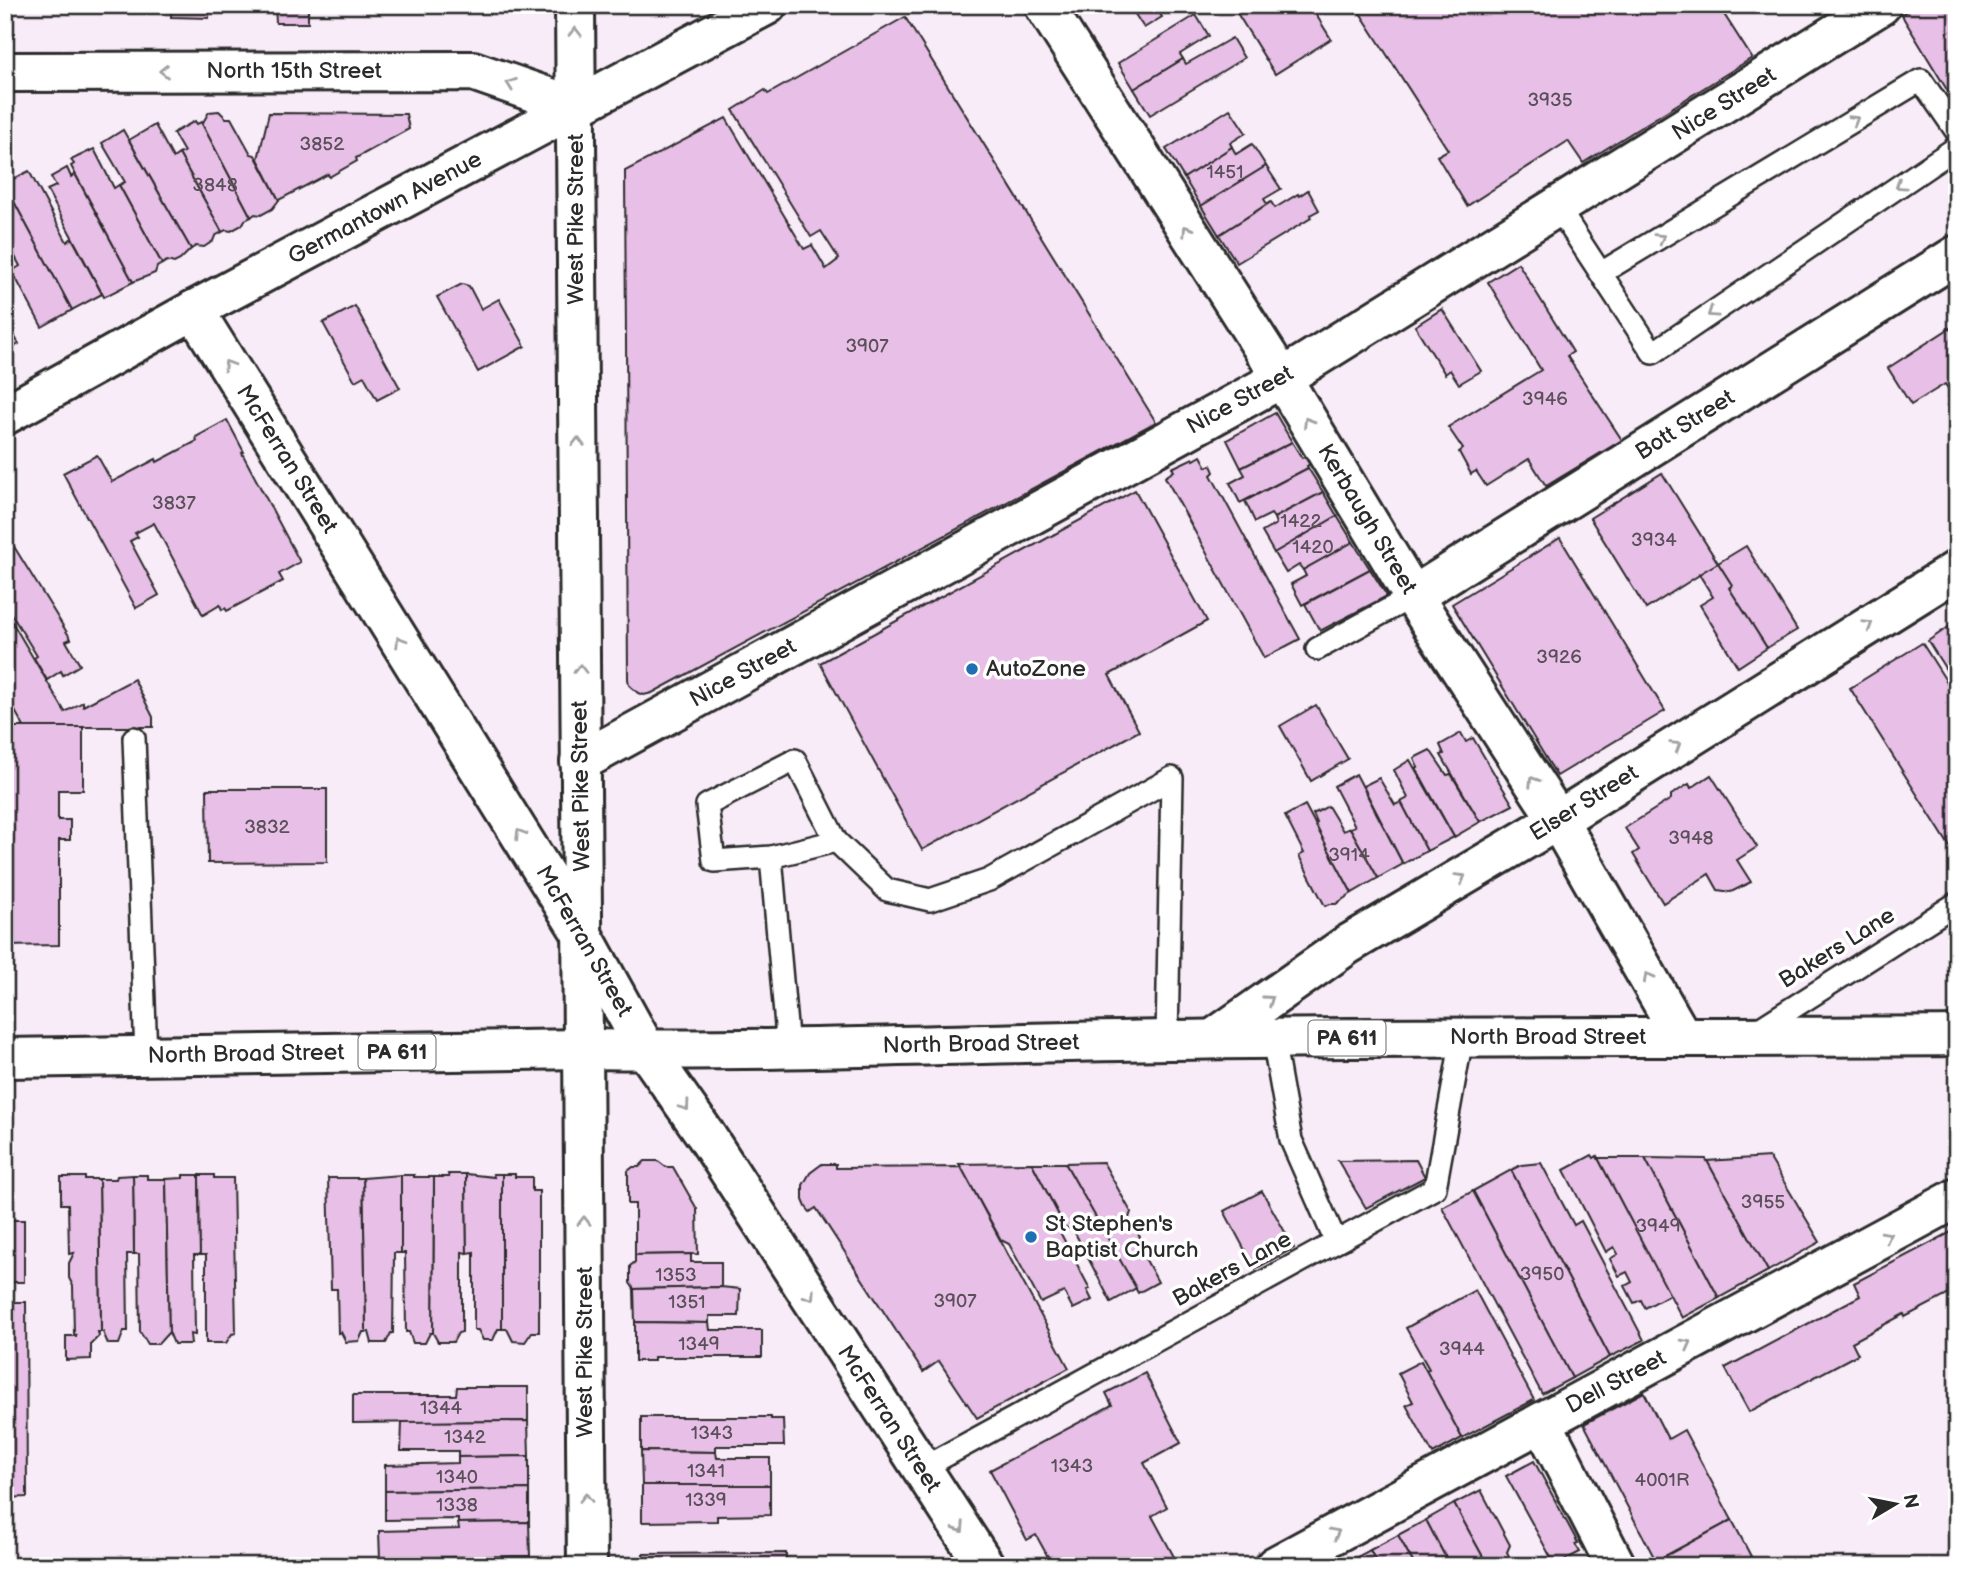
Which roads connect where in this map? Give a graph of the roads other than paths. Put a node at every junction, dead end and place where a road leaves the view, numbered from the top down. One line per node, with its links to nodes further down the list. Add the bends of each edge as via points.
1 (575, 5): 6 (street, West Pike Street, one-way to 1)
2 (767, 5): 6 (street, Germantown Avenue)
3 (1044, 5): 13 (street, Kerbaugh Street, one-way to 3)
4 (1881, 5): 9 (street, Nice Street)
5 (5, 72): 6 (street, North 15th Street, one-way to 5, via 473,71)
6 (576, 107): 12 (street, Germantown Avenue); 19 (street, West Pike Street, one-way to 6)
7 (1957, 132): 11 (lane, one-way to 7, via 1920,80)
8 (1957, 147): 11 (lane, one-way to 11, via 1653,353)
9 (1558, 208): 11 (lane); 13 (street, Nice Street)
10 (1957, 256): 16 (street, Bott Street)
11 (1601, 273)
12 (194, 310): 14 (street, Germantown Avenue); 24 (street, McFerran Street, one-way to 12)
13 (1282, 378): 16 (street, Kerbaugh Street, one-way to 13); 19 (street, Nice Street)
14 (5, 415)
15 (1957, 570): 20 (street, Elser Street, one-way to 15)
16 (1413, 596): 17 (lane); 20 (street, Kerbaugh Street, one-way to 16)
17 (1317, 649)
18 (134, 738): 35 (lane)
19 (580, 762): 24 (street, West Pike Street)
20 (1559, 820): 26 (street, Kerbaugh Street, one-way to 20); 29 (street, Elser Street, one-way to 20, via 1347,945)
21 (836, 841): 22 (lane); 22 (lane, via 795,760 707,805 714,860); 31 (lane, via 887,890 930,900 989,880 1172,778)
22 (771, 857): 32 (lane)
23 (1957, 903): 28 (lane, Bakers Lane)
24 (582, 934): 33 (street, West Pike Street); 34 (street, McFerran Street)
25 (1957, 1036): 28 (street, North Broad Street / PA 611)
26 (1682, 1037): 27 (street, North Broad Street / PA 611); 28 (street, North Broad Street / PA 611)
27 (1462, 1038): 30 (street, North Broad Street / PA 611); 38 (lane, Bakers Lane, via 1435,1188)
28 (1745, 1038)
29 (1213, 1039): 30 (street, North Broad Street / PA 611); 31 (street, North Broad Street / PA 611)
30 (1273, 1039): 38 (lane, via 1292,1140)
31 (1167, 1040): 32 (street, North Broad Street / PA 611)
32 (788, 1048): 34 (street, North Broad Street / PA 611)
33 (583, 1049): 34 (street, North Broad Street / PA 611); 35 (street, North Broad Street / PA 611); 41 (street, West Pike Street, one-way to 33)
34 (646, 1050): 40 (street, McFerran Street, one-way to 40)
35 (146, 1055): 36 (street, North Broad Street / PA 611)
36 (5, 1058)
37 (1957, 1198): 39 (street, Dell Street, one-way to 37)
38 (1336, 1242): 40 (lane, Bakers Lane)
39 (1542, 1422): 43 (street, Dell Street, one-way to 39); 44 (street)
40 (921, 1469): 42 (street, McFerran Street, one-way to 42)
41 (587, 1566)
42 (985, 1566)
43 (1275, 1566)
44 (1616, 1566)

